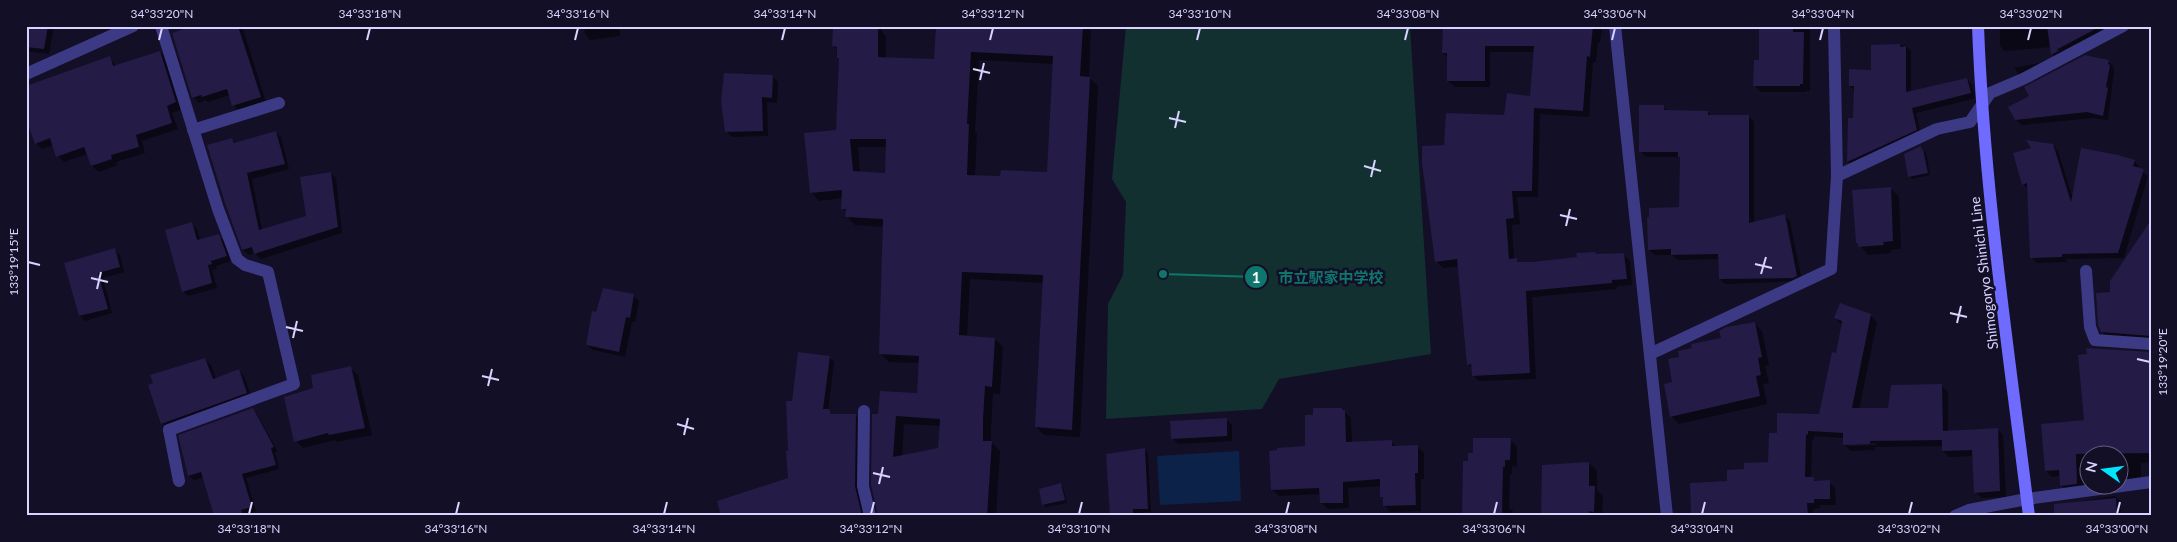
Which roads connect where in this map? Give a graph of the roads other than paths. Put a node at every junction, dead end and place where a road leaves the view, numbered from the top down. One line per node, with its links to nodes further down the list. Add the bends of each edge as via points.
1 (134, 26): 7 (street)
2 (161, 26): 10 (street)
3 (1615, 26): 14 (street)
4 (1834, 26): 11 (street)
5 (1978, 26): 9 (main road, Shimogoryo Shinichi Line)
6 (2123, 26): 9 (street, via 1990,93)
7 (26, 74)
8 (279, 103): 10 (street)
9 (1981, 105): 11 (street, via 1970,122 1937,129); 18 (main road, Shimogoryo Shinichi Line)
10 (193, 130): 16 (street, via 238,259 245,265 268,272 294,384 169,430)
11 (1837, 176): 14 (street, via 1831,269)
12 (2086, 271): 13 (street, via 2090,327 2095,340)
13 (2151, 344)
14 (1650, 354): 20 (street)
15 (864, 411): 19 (street, via 863,486)
16 (179, 481)
17 (2151, 482): 18 (street)
18 (2027, 500): 21 (street, via 1969,510); 22 (main road, Shimogoryo Shinichi Line)
19 (870, 516)
20 (1667, 516)
21 (1954, 516)
22 (2029, 516)

